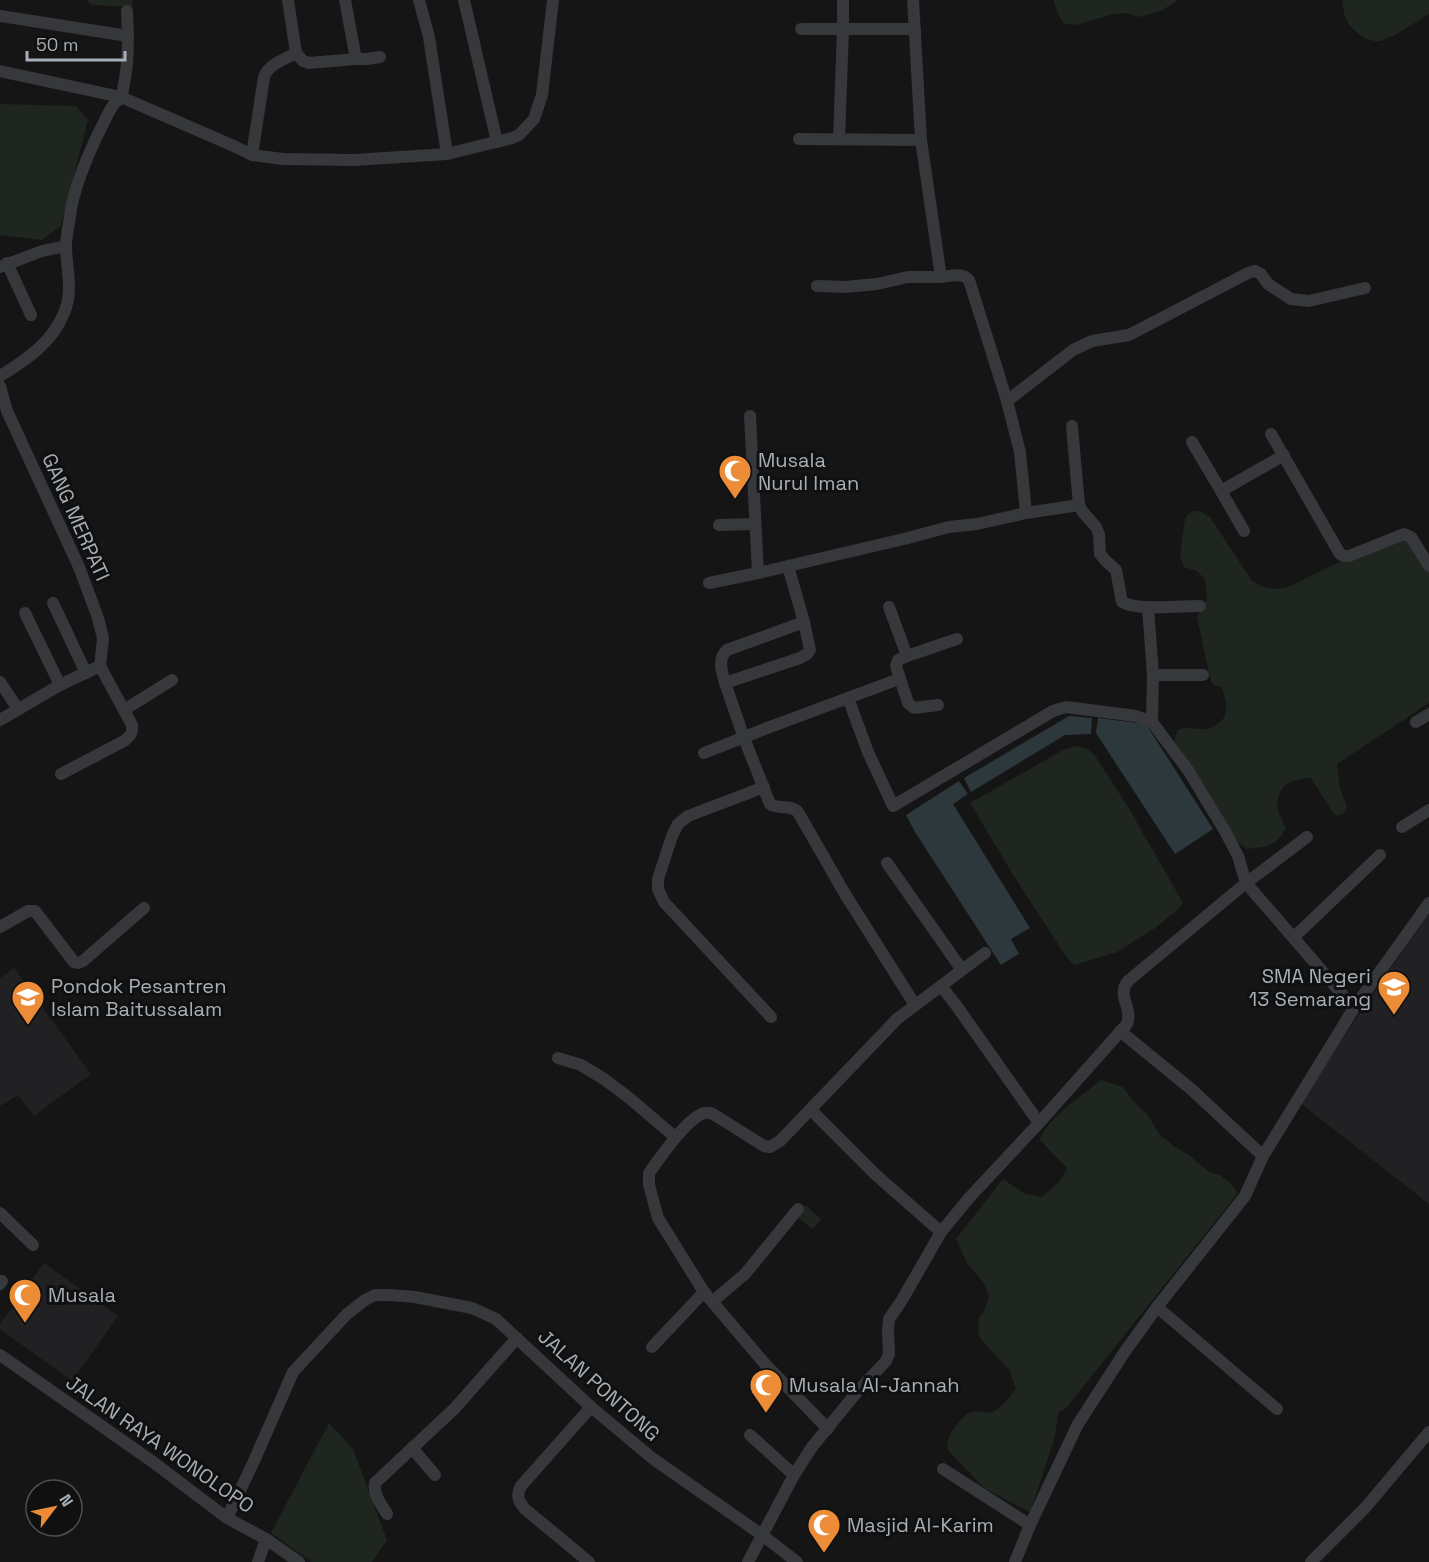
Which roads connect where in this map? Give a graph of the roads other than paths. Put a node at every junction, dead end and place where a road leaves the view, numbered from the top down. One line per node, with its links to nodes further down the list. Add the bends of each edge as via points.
1 (288, 0): 14 (street)
2 (345, 0): 16 (street)
3 (419, 0): 23 (street, via 429,38)
4 (464, 0): 22 (street)
5 (553, 0): 22 (street, via 542,95 534,119 519,135)
6 (843, 0): 12 (street)
7 (913, 0): 11 (street)
8 (127, 11): 13 (street)
9 (0, 16): 13 (street)
10 (801, 29): 12 (street)
11 (915, 29): 12 (street); 21 (street)
12 (843, 30): 20 (street)
13 (128, 36): 18 (street, via 128,65)
14 (296, 53): 16 (street, via 309,63); 24 (street, via 267,70)
15 (380, 57): 16 (street)
16 (356, 59)
17 (0, 71): 18 (street)
18 (121, 97): 24 (street); 25 (street, via 106,116 84,164)
19 (799, 139): 20 (street)
20 (839, 139): 21 (street)
21 (921, 140): 27 (street)
22 (497, 142): 23 (street)
23 (447, 154): 24 (street, via 354,160)
24 (252, 155)
25 (66, 246): 26 (street); 31 (street, via 69,300 64,314 43,346)
26 (4, 265): 30 (street)
27 (941, 278): 28 (street); 33 (street, via 961,275 969,280)
28 (817, 286)
29 (1365, 288): 33 (street, via 1310,301 1291,299 1268,284 1261,274 1248,273 1129,335 1092,341 1073,350)
30 (31, 315)
31 (0, 377)
32 (0, 386): 57 (street, GANG MERPATI, via 7,411 79,567 98,618 103,639)
33 (1007, 400): 41 (street, via 1020,452)
34 (750, 416): 42 (street)
35 (1072, 426): 40 (street)
36 (1271, 434): 38 (street)
37 (1192, 442): 39 (street)
38 (1284, 455): 39 (street); 46 (street, via 1340,554 1349,556 1404,534 1411,537)
39 (1221, 491): 44 (street)
40 (1079, 505): 41 (street); 52 (street, via 1096,527 1100,554 1116,570 1122,602)
41 (1026, 513): 45 (street, via 949,527)
42 (754, 524): 43 (street); 47 (street)
43 (719, 525)
44 (1244, 531)
45 (788, 566): 47 (street); 54 (street)
46 (1429, 566)
47 (758, 573): 48 (street)
48 (709, 583)
49 (53, 603): 58 (street)
50 (1200, 606): 52 (street)
51 (889, 607): 56 (street)
52 (1148, 607): 59 (street)
53 (25, 613): 65 (street)
54 (804, 622): 64 (street, via 723,653); 64 (street, via 810,650 807,654)
55 (957, 639): 56 (street)
56 (907, 656): 61 (street, via 896,663)
57 (100, 666): 58 (street); 69 (street)
58 (86, 673): 65 (street)
59 (1153, 675): 60 (street); 72 (street)
60 (1203, 675)
61 (899, 679): 66 (street); 67 (street, via 911,707)
62 (172, 680): 69 (street)
63 (0, 682): 68 (street)
64 (725, 683): 74 (street)
65 (60, 686): 68 (street)
66 (848, 698): 72 (street, via 893,806 1053,711 1066,707 1136,716); 74 (street)
67 (938, 705)
68 (18, 709): 71 (street)
69 (124, 710): 76 (street, via 132,725 130,737)
70 (1429, 714): 73 (street)
71 (0, 720)
72 (1152, 722): 83 (street, via 1188,770 1225,831)
73 (1416, 722)
74 (744, 738): 75 (street); 77 (street)
75 (704, 753)
76 (61, 774)
77 (764, 787): 91 (street, via 772,806 798,812); 93 (street, via 688,816 678,824 658,889 664,902)
78 (1429, 810): 79 (street)
79 (1402, 827)
80 (1307, 837): 83 (street)
81 (1380, 855): 87 (street)
82 (887, 863): 89 (street)
83 (1246, 883): 87 (street); 94 (street, via 1128,981 1122,993 1129,1017)
84 (1429, 903): 92 (street)
85 (144, 908): 86 (street, via 78,963 35,911)
86 (0, 927)
87 (1294, 937): 92 (street)
88 (985, 953): 89 (street)
89 (962, 970): 90 (street)
90 (941, 986): 91 (street); 97 (street)
91 (915, 1005): 96 (street)
92 (1354, 1008): 99 (street)
93 (771, 1017)
94 (1120, 1031): 97 (street); 99 (street, via 1191,1089)
95 (558, 1058): 98 (street, via 581,1065 604,1079)
96 (811, 1110): 98 (street, via 770,1147 707,1112); 102 (street)
97 (1039, 1123): 102 (street)
98 (675, 1137): 104 (street, via 649,1173 649,1185 658,1218)
99 (1263, 1156): 105 (street, via 1245,1196)
100 (798, 1209): 104 (street, via 745,1274)
101 (2, 1218): 103 (street)
102 (941, 1232): 111 (street, via 890,1319 886,1361)
103 (33, 1245)
104 (708, 1296): 107 (street); 111 (street, via 765,1364)
105 (1157, 1307): 110 (street); 120 (street, via 1078,1424)
106 (517, 1338): 109 (street, JALAN PONTONG); 114 (street, JALAN PONTONG, via 454,1409); 119 (street, via 496,1319 472,1308 389,1295 365,1300 293,1372)
107 (652, 1347)
108 (0, 1355): 119 (street, JALAN RAYA WONOLOPO)
109 (591, 1407): 121 (street, JALAN PONTONG, via 652,1458); 126 (street, via 518,1493 525,1509)
110 (1277, 1409)
111 (828, 1429): 117 (street)
112 (1429, 1432): 123 (street)
113 (750, 1435): 117 (street)
114 (412, 1448): 116 (street); 118 (street, JALAN PONTONG, via 375,1483 375,1492)
115 (943, 1468): 120 (street)
116 (435, 1474)
117 (794, 1475): 121 (street)
118 (387, 1514)
119 (227, 1518): 122 (street, JALAN RAYA WONOLOPO)
120 (1030, 1525): 129 (street)
121 (762, 1535): 127 (street); 128 (street, JALAN PONTONG)
122 (266, 1539): 124 (street); 125 (street, JALAN RAYA WONOLOPO)
123 (1319, 1559)
124 (258, 1562)
125 (299, 1562)
126 (589, 1562)
127 (748, 1562)
128 (796, 1562)
129 (1015, 1562)

